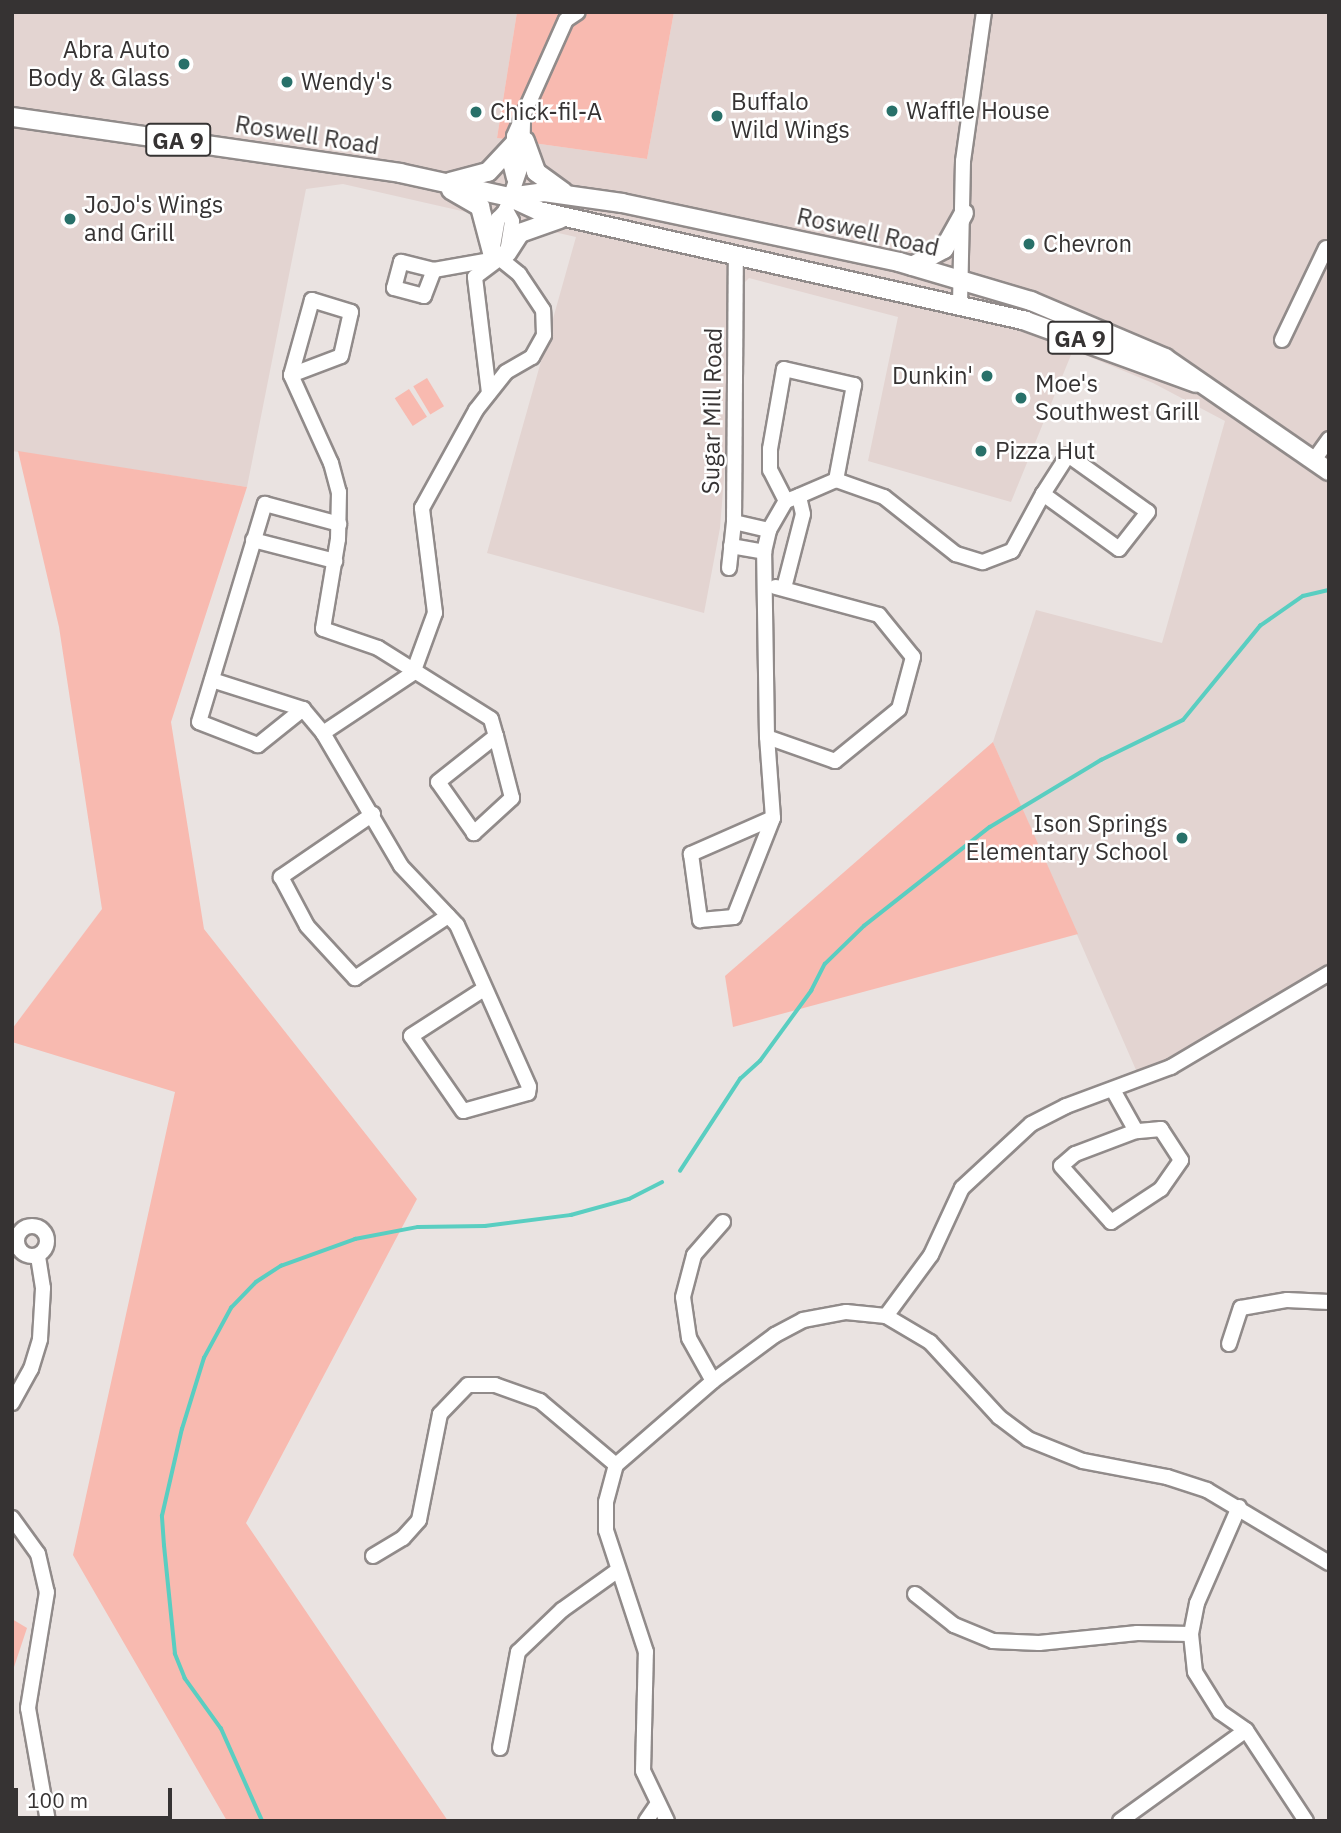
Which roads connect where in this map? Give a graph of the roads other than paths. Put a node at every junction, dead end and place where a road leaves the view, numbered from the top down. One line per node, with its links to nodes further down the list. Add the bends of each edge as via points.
1 (984, 12): 8 (street, via 967,122)
2 (570, 15): 4 (street, via 523,121)
3 (12, 117): 5 (main road, Roswell Road / GA 9)
4 (519, 143): 5 (main road, via 488,172); 6 (main road, via 536,172); 7 (street, via 523,163 514,177)
5 (439, 183): 7 (main road, Roswell Road / GA 9); 12 (main road, via 480,207)
6 (570, 195): 7 (main road, Roswell Road / GA 9, via 544,192); 13 (main road, Roswell Road / GA 9)
7 (508, 204): 9 (main road, Roswell Road / GA 9); 12 (street, via 498,219)
8 (964, 213): 13 (main road, via 944,249); 15 (street)
9 (570, 218): 11 (main road, Roswell Road / GA 9); 12 (main road, via 542,222 520,233)
10 (1328, 244): 17 (street)
11 (736, 254): 16 (main road, Roswell Road / GA 9); 26 (street, Sugar Mill Road)
12 (499, 255): 14 (street); 20 (street, via 475,277); 20 (street, via 519,274 543,310 544,335 532,357 506,372)
13 (912, 266): 15 (main road, Roswell Road / GA 9)
14 (433, 270)
15 (964, 280): 16 (street); 19 (main road, Roswell Road / GA 9, via 1096,327 1164,358)
16 (960, 304): 19 (main road, Roswell Road / GA 9, via 1072,335)
17 (1282, 340)
18 (291, 375): 18 (street, via 341,356 351,312 312,300); 27 (street, via 331,463 339,492)
19 (1196, 383): 22 (main road, Roswell Road / GA 9)
20 (489, 393): 36 (street, via 422,508 435,613)
21 (1329, 439): 22 (street)
22 (1325, 467)
23 (836, 480): 24 (street, via 884,497 956,555 983,562 1012,551); 25 (street); 25 (street, via 854,384 784,369 770,470)
24 (1043, 494): 24 (street, via 1068,455 1148,512 1119,549)
25 (792, 499): 28 (street); 35 (street, via 803,514)
26 (734, 522): 28 (street); 30 (street, Sugar Mill Road)
27 (338, 524): 29 (street, via 266,504); 32 (street)
28 (769, 530): 31 (street)
29 (253, 540): 32 (street); 37 (street)
30 (731, 546): 31 (street); 33 (street, Sugar Mill Road)
31 (764, 552): 34 (street)
32 (335, 561): 36 (street, via 323,629 378,648)
33 (729, 568)
34 (764, 584): 35 (street); 41 (street)
35 (784, 589): 41 (street, via 879,615 913,657 899,709 835,761)
36 (414, 673): 39 (street); 40 (street, via 491,719)
37 (212, 680): 38 (street); 38 (street, via 199,723 258,746)
38 (303, 709): 39 (street)
39 (323, 733): 42 (street)
40 (496, 736): 40 (street, via 512,798 474,833 438,782)
41 (767, 737): 43 (street)
42 (373, 814): 44 (street, via 401,866); 44 (street, via 283,874 280,880 307,926 355,978)
43 (774, 818): 43 (street, via 691,854 700,920 734,917)
44 (447, 916): 46 (street, via 457,925)
45 (1329, 973): 47 (street, via 1171,1067)
46 (484, 989): 46 (street, via 530,1087 528,1093 463,1111 411,1036)
47 (1113, 1090): 48 (street); 52 (street, via 1066,1105 1031,1124 962,1188 931,1255)
48 (1136, 1131): 48 (street, via 1074,1154 1061,1166 1111,1222 1161,1189 1181,1160 1161,1129)
49 (723, 1222): 54 (street, via 694,1255 683,1297 689,1338)
50 (38, 1255): 55 (street, via 43,1288 40,1339 31,1369)
51 (1329, 1302): 53 (street, via 1287,1300 1241,1308)
52 (886, 1316): 54 (street, via 846,1312 803,1320); 57 (street, via 930,1342 999,1417 1028,1439 1083,1461 1186,1482)
53 (1229, 1344)
54 (713, 1381): 56 (street)
55 (12, 1403)
56 (616, 1465): 59 (street, via 540,1401 495,1385 468,1385 440,1414 419,1520 403,1538); 61 (street, via 606,1511)
57 (1239, 1507): 60 (street); 63 (street, via 1197,1603)
58 (12, 1518): 67 (street, via 38,1554 47,1592 28,1708)
59 (373, 1556)
60 (1329, 1563)
61 (618, 1570): 65 (street, via 562,1610 518,1652); 66 (street, via 646,1652 643,1771)
62 (915, 1594): 63 (street, via 954,1625 993,1641 1040,1643 1137,1633)
63 (1191, 1633): 64 (street, via 1195,1672 1205,1692 1220,1712)
64 (1246, 1730): 70 (street); 71 (street)
65 (499, 1748)
66 (656, 1806): 68 (street); 69 (street)
67 (48, 1821)
68 (646, 1821)
69 (667, 1821)
70 (1120, 1821)
71 (1306, 1821)

